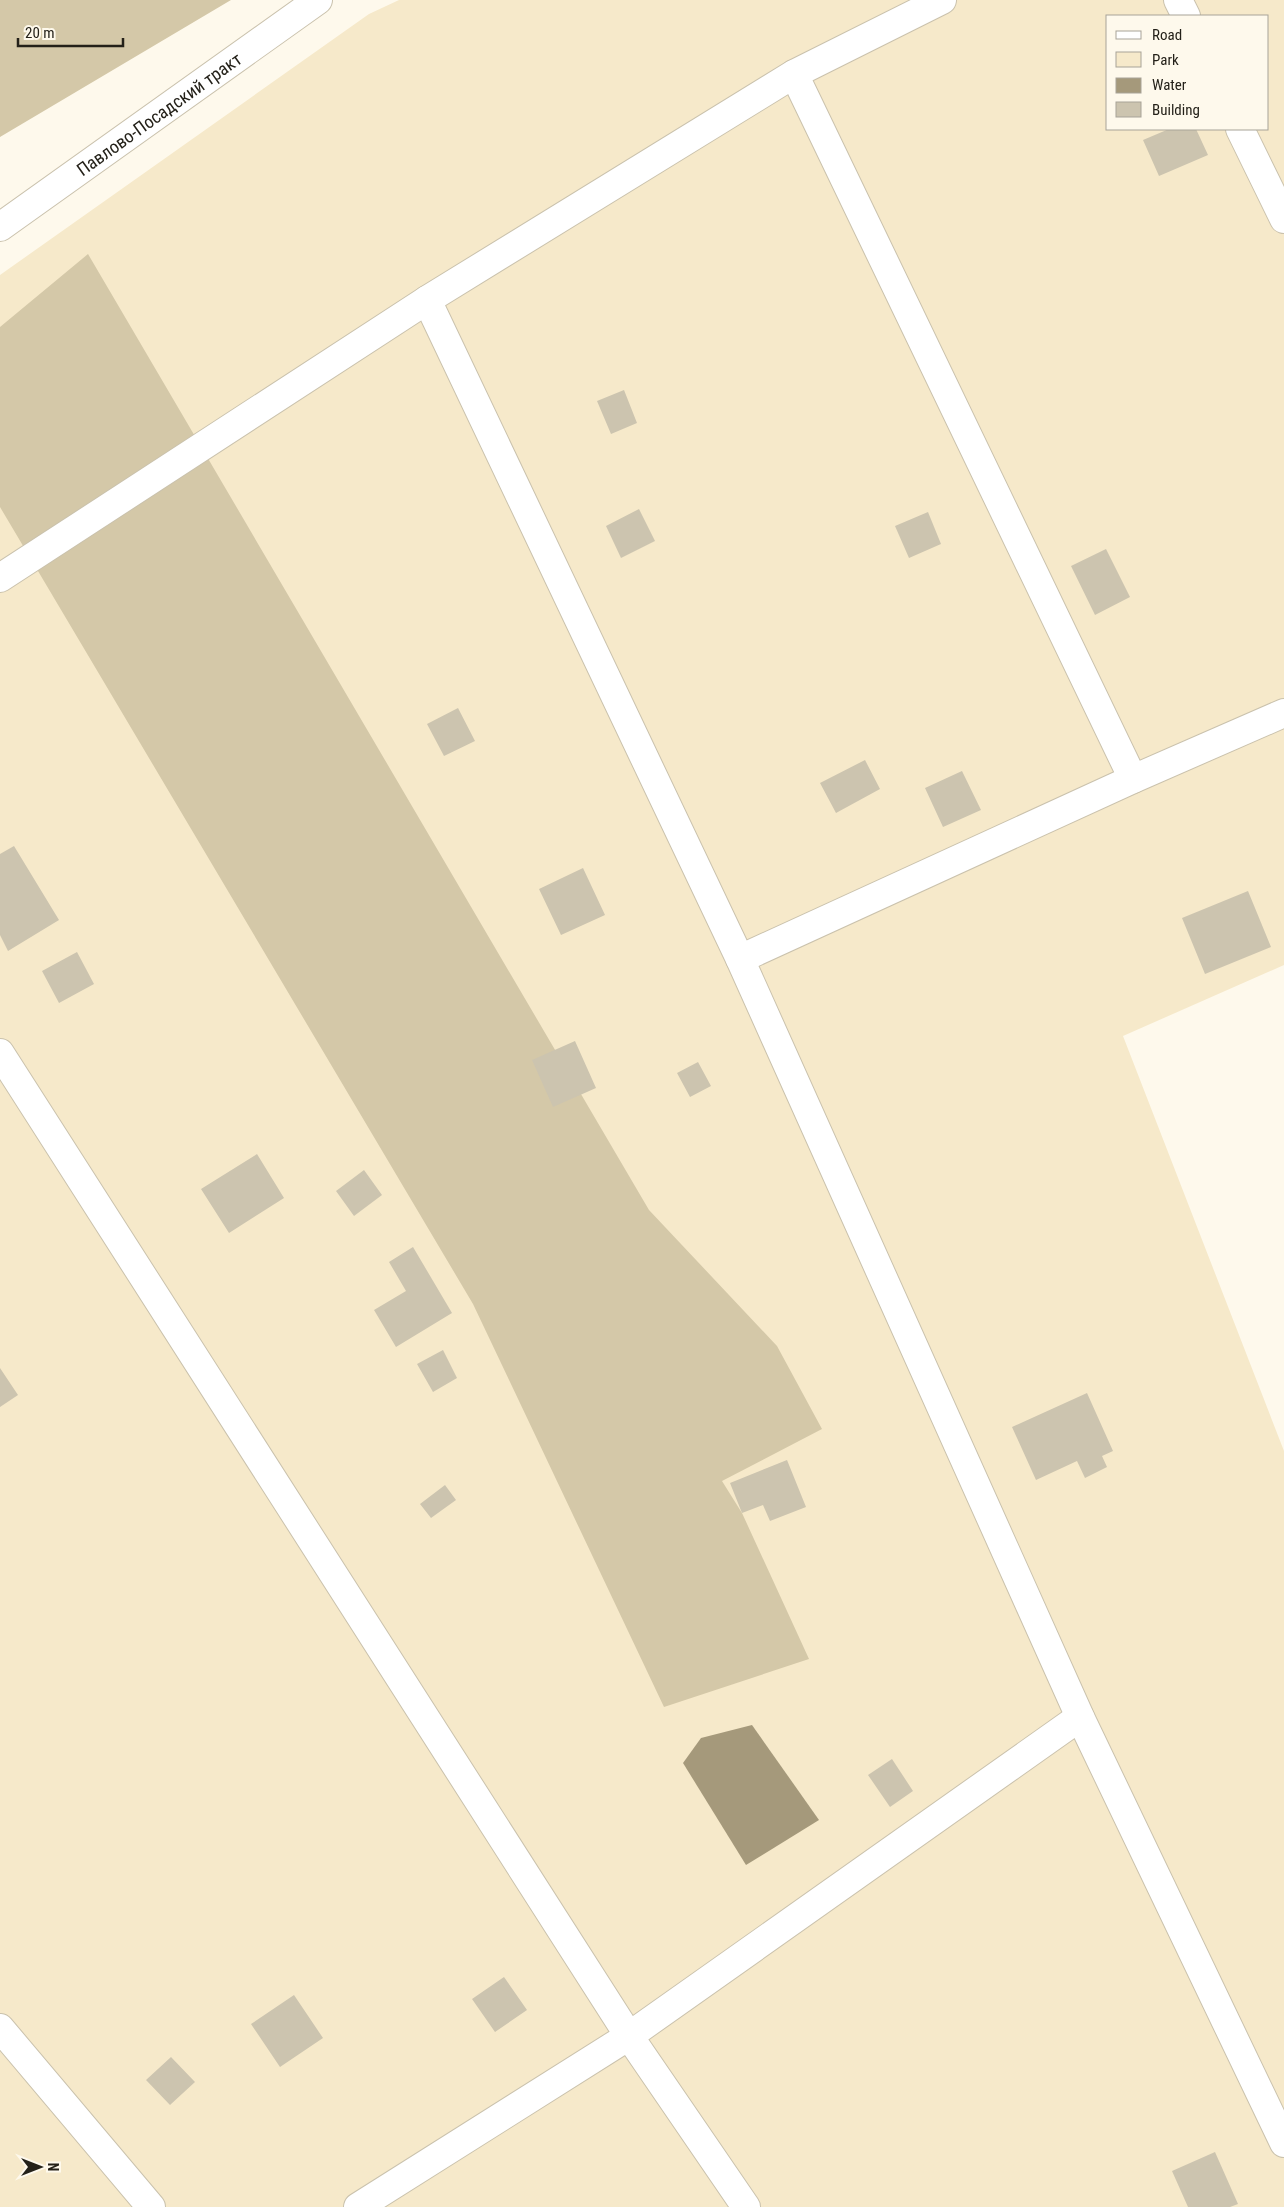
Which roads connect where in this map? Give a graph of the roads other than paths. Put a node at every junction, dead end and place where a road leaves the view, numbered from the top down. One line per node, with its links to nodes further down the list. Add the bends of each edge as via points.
1 (318, 0): 8 (street, Павлово-Посадский тракт)
2 (942, 0): 5 (street)
3 (1178, 0): 4 (street)
4 (1186, 15)
5 (794, 74): 9 (street); 12 (street)
6 (1240, 130): 7 (street)
7 (1284, 219)
8 (0, 227)
9 (427, 300): 10 (street); 13 (street)
10 (0, 578)
11 (1284, 713): 12 (street)
12 (1133, 779): 13 (street)
13 (740, 959): 15 (street)
14 (0, 1053): 17 (street)
15 (1080, 1717): 17 (street); 18 (street)
16 (0, 2028): 19 (street)
17 (630, 2036): 20 (street); 21 (street)
18 (1284, 2143)
19 (151, 2207)
20 (358, 2207)
21 (746, 2207)

